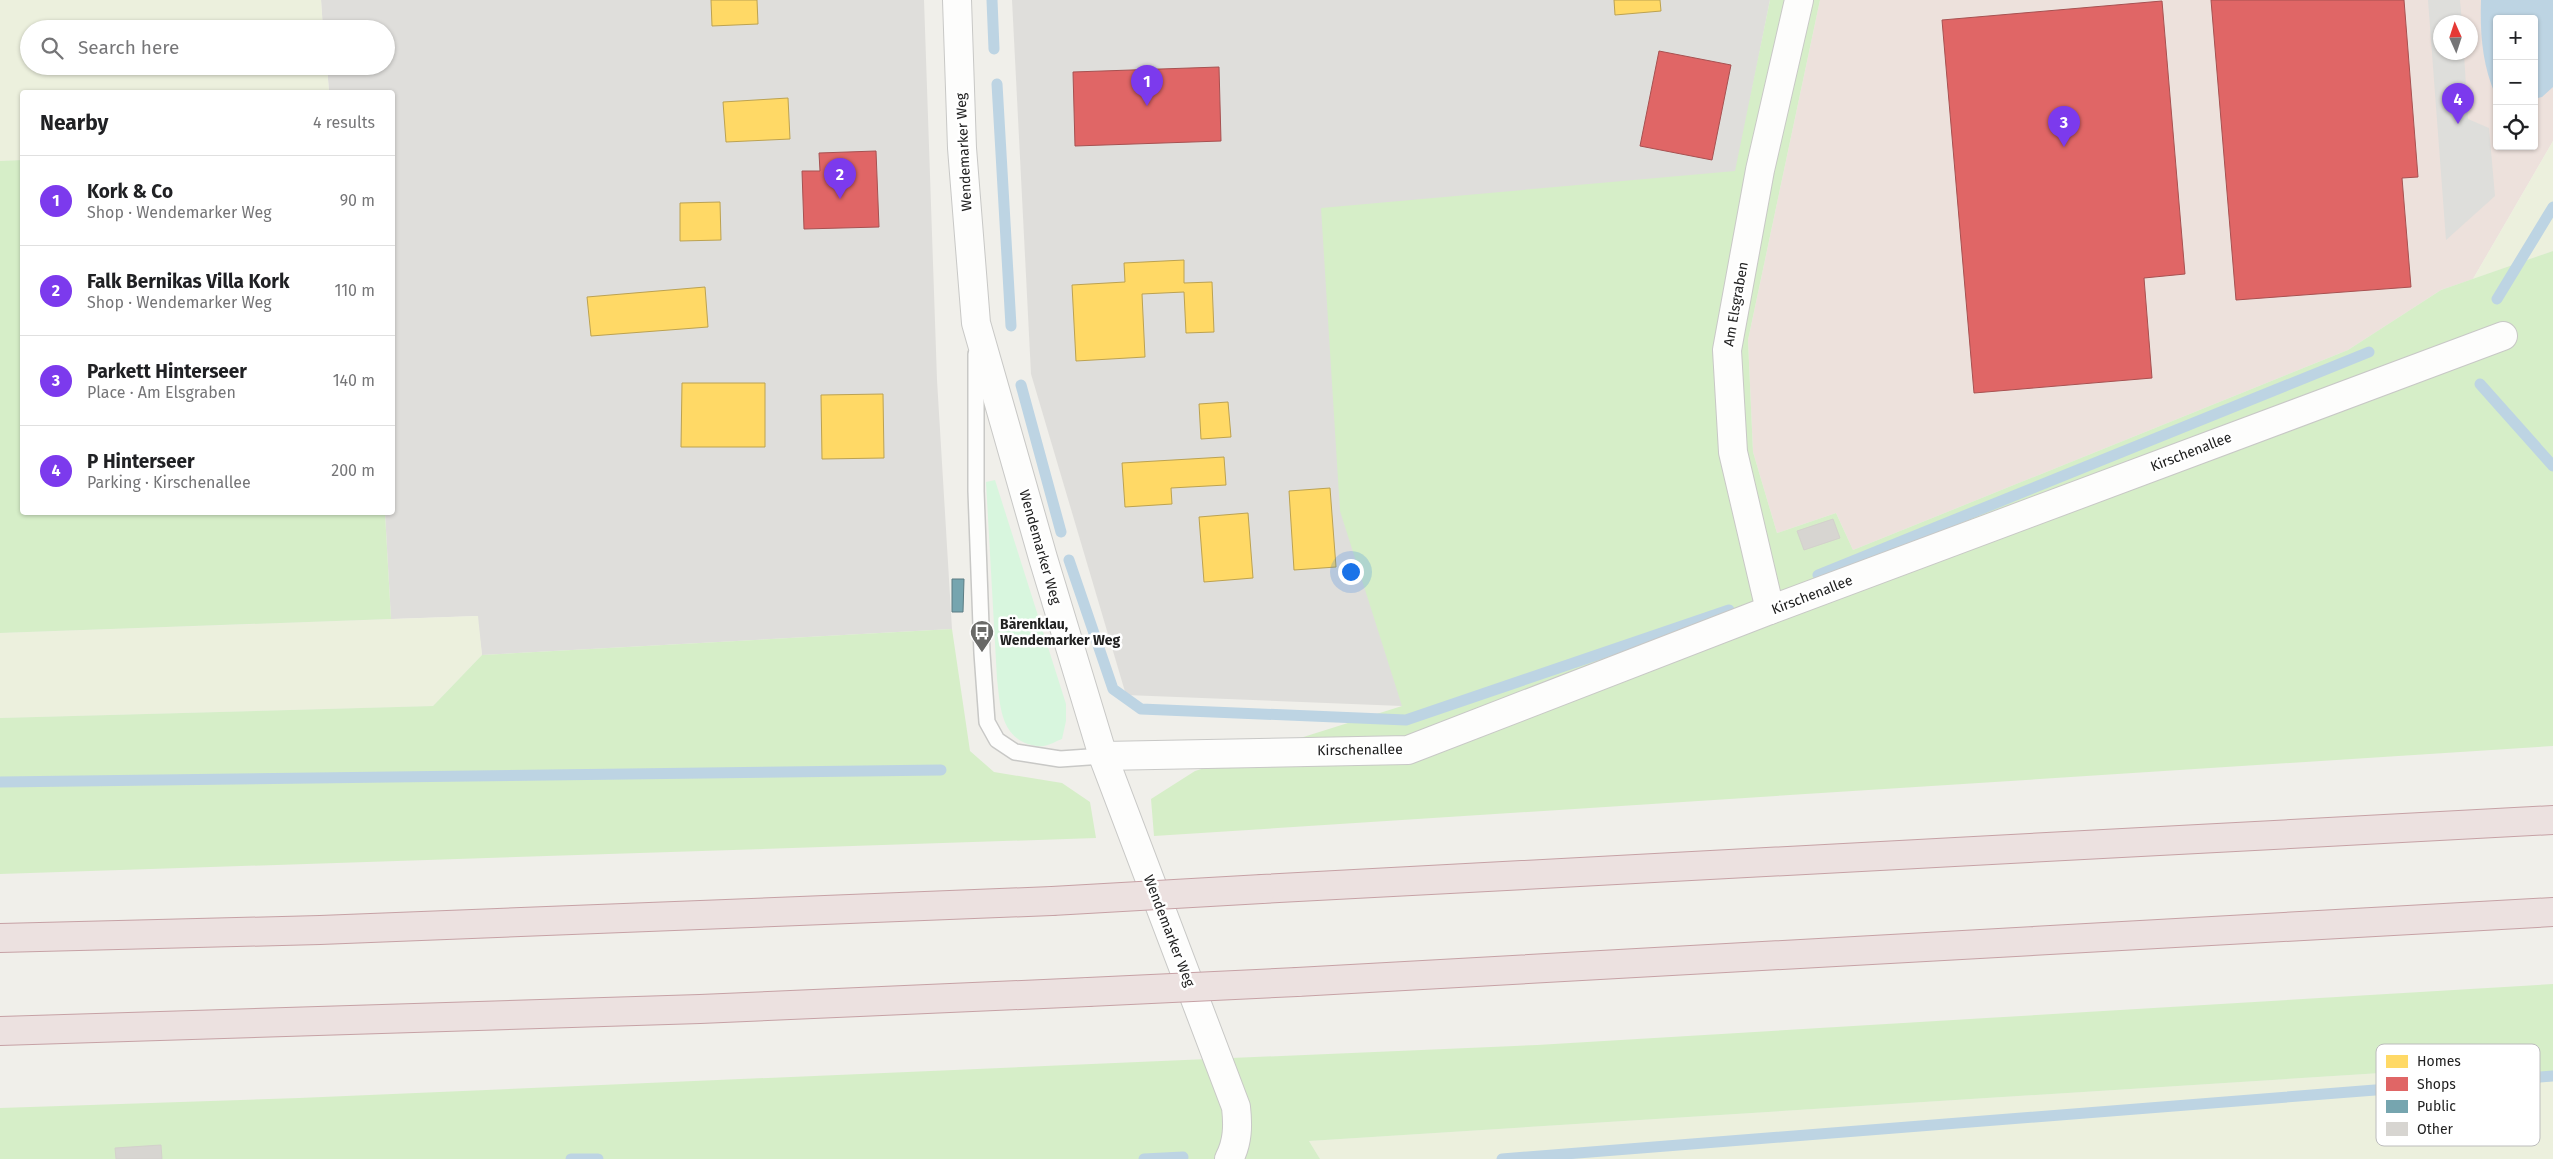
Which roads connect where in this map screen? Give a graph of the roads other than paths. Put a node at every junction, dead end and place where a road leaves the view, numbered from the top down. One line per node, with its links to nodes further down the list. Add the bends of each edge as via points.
1 (957, 0): 3 (street, Wendemarker Weg, via 962,148)
2 (1799, 0): 5 (street, Am Elsgraben, via 1760,170 1727,350 1733,452)
3 (976, 323): 6 (street, Wendemarker Weg); 6 (lane, via 976,490 987,722 997,740 1015,752 1060,759)
4 (2503, 336): 5 (street, Kirschenallee)
5 (1770, 610): 6 (street, Kirschenallee, via 1408,750)
6 (1103, 756): 11 (street, Wendemarker Weg, via 1236,1107 1238,1123)
7 (2553, 820): 9 (highway, bridge, via 1052,901 320,930)
8 (2553, 912): 10 (highway, bridge, via 1088,992 700,1009)
9 (0, 938)
10 (0, 1031)
11 (1229, 1159)

